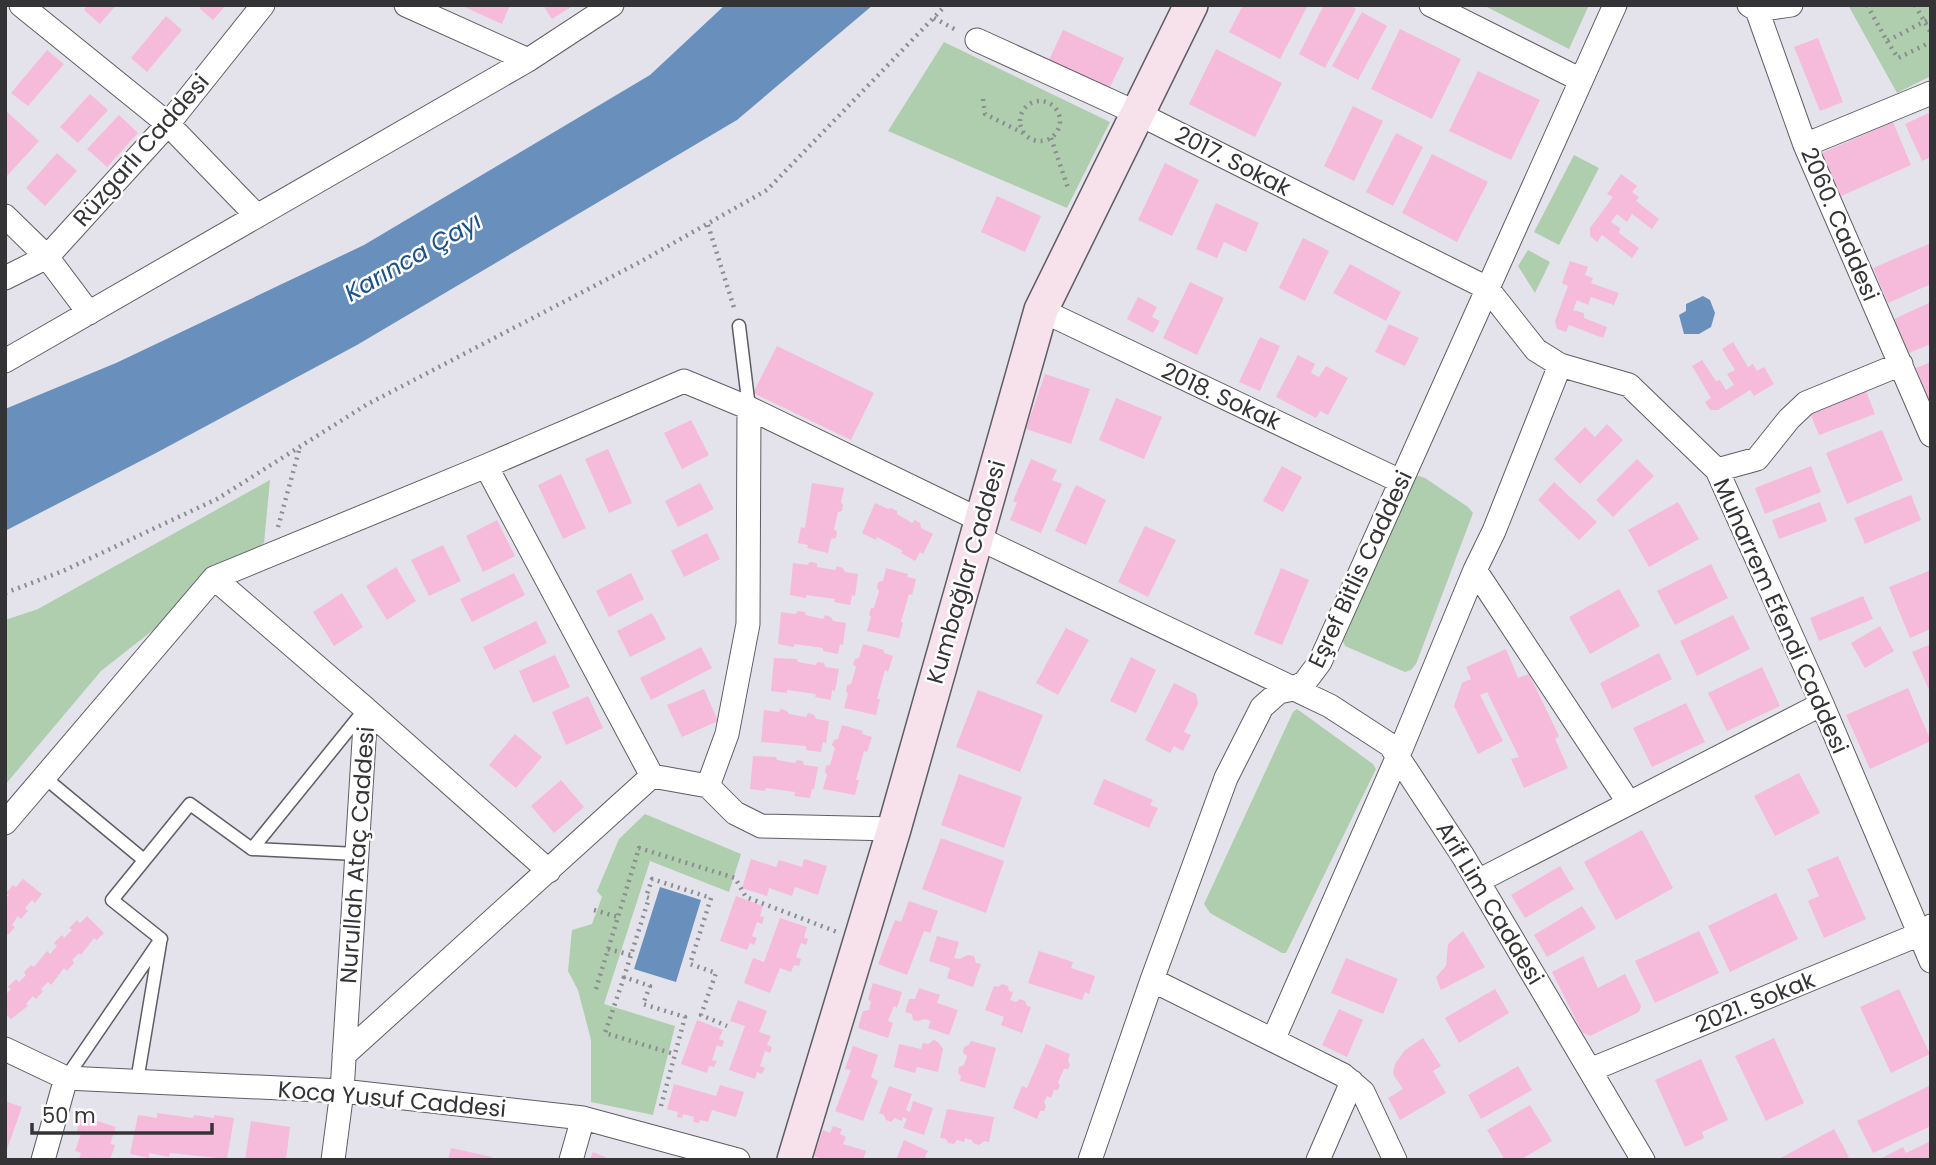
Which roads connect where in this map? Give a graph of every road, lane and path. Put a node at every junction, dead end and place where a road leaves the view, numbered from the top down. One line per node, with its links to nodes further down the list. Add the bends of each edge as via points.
1 (21, 5): 24 (street)
2 (263, 5): 24 (street, Rüzgarlı Caddesi)
3 (406, 5): 19 (street)
4 (612, 5): 19 (street)
5 (946, 5): 30 (path, via 766,190)
6 (1191, 5): 23 (main road, Kumbağlar Caddesi)
7 (1431, 5): 20 (street)
8 (1615, 5): 20 (street, Eşref Bitlis Caddesi)
9 (1791, 5): 12 (street)
10 (1867, 5): 17 (path)
11 (1915, 5): 14 (path)
12 (1753, 8): 27 (street, 2060. Caddesi)
13 (1931, 18): 14 (path)
14 (1924, 21): 15 (path); 17 (path)
15 (1931, 33)
16 (977, 40): 23 (street, 2017. Sokak)
17 (1887, 41): 18 (path, via 1898,58)
18 (1931, 41)
19 (528, 60): 29 (street)
20 (1581, 80): 34 (street, Eşref Bitlis Caddesi)
21 (1931, 93): 27 (street)
22 (983, 99): 25 (path, via 985,114)
23 (1139, 114): 31 (main road, Kumbağlar Caddesi); 34 (street, 2017. Sokak)
24 (168, 124): 29 (street); 32 (street, Rüzgarlı Caddesi)
25 (1024, 134): 26 (path, via 1035,141); 26 (path, via 1020,121 1024,108 1042,101 1054,106 1060,118 1058,131)
26 (1051, 138): 31 (path)
27 (1805, 145): 40 (street, 2060. Caddesi)
28 (5, 216): 32 (street)
29 (257, 216): 36 (street)
30 (708, 225): 37 (path); 43 (path, via 366,405)
31 (1082, 229): 35 (main road, Kumbağlar Caddesi)
32 (47, 257): 33 (street, Rüzgarlı Caddesi); 36 (street)
33 (5, 278)
34 (1487, 288): 39 (street, Muharrem Efendi Caddesi, via 1536,350); 46 (street, Eşref Bitlis Caddesi)
35 (1041, 310): 46 (street, 2018. Sokak); 47 (main road, Kumbağlar Caddesi)
36 (89, 313): 38 (street)
37 (740, 326): 41 (lane)
38 (5, 361)
39 (1560, 365): 45 (street, Muharrem Efendi Caddesi, via 1629,385); 49 (street)
40 (1901, 365): 42 (street, 2060. Caddesi); 45 (street, via 1806,403 1757,459)
41 (749, 408): 44 (street, Arif Lim Caddesi, via 684,381); 47 (street, Arif Lim Caddesi); 58 (street, via 748,624 727,734)
42 (1931, 435)
43 (300, 447): 48 (path); 51 (path, via 218,499 64,571)
44 (486, 466): 48 (street, Arif Lim Caddesi); 56 (street)
45 (1717, 470): 53 (street, Muharrem Efendi Caddesi)
46 (1400, 481): 52 (street, Eşref Bitlis Caddesi, via 1320,662 1310,677)
47 (978, 528): 52 (street, Arif Lim Caddesi); 61 (main road, Kumbağlar Caddesi)
48 (271, 555): 50 (street, Arif Lim Caddesi)
49 (1475, 570): 55 (street); 59 (street)
50 (214, 578): 54 (street, Nurullah Ataç Caddesi); 57 (street)
51 (5, 593)
52 (1293, 689): 55 (street, Arif Lim Caddesi, via 1330,705 1390,745); 76 (street, Eşref Bitlis Caddesi, via 1279,692 1262,707 1226,778)
53 (1822, 704): 59 (street); 69 (street, Muharrem Efendi Caddesi)
54 (366, 709): 62 (lane); 63 (street, Nurullah Ataç Caddesi); 65 (street)
55 (1398, 756): 66 (street, Arif Lim Caddesi); 79 (street)
56 (652, 776): 58 (street); 65 (street)
57 (44, 777): 60 (street); 64 (lane)
58 (708, 786): 61 (street, via 735,813 761,826)
59 (1629, 803): 66 (street)
60 (5, 822)
61 (894, 829): 71 (main road, Kumbağlar Caddesi)
62 (252, 849): 63 (lane); 64 (lane, via 190,804)
63 (357, 854): 82 (street, Nurullah Ataç Caddesi)
64 (144, 860): 70 (lane, via 113,900)
65 (549, 871): 82 (street)
66 (1478, 881): 83 (street, Arif Lim Caddesi)
67 (594, 910): 68 (path)
68 (618, 916): 71 (path, via 639,849 736,878 746,897); 72 (path)
69 (1925, 930): 74 (street, Muharrem Efendi Caddesi); 83 (street, 2021. Sokak)
70 (161, 939): 84 (lane); 85 (lane)
71 (861, 939): 94 (main road, Kumbağlar Caddesi)
72 (608, 950): 73 (path); 77 (path)
73 (631, 955): 75 (path); 78 (path, via 652,879 711,898 690,964 716,973 701,1015)
74 (1931, 961)
75 (624, 977): 81 (path, via 650,986 643,1004 685,1017); 81 (path, via 605,1033)
76 (1152, 980): 79 (street); 95 (street, Eşref Bitlis Caddesi)
77 (596, 989)
78 (727, 1026)
79 (1273, 1040): 86 (street)
80 (5, 1049): 84 (street, Koca Yusuf Caddesi)
81 (674, 1054): 88 (path)
82 (344, 1055): 87 (street, Nurullah Ataç Caddesi)
83 (1590, 1070): 98 (street, Arif Lim Caddesi)
84 (66, 1078): 85 (street, Koca Yusuf Caddesi); 90 (street)
85 (137, 1081): 87 (street, Koca Yusuf Caddesi)
86 (1352, 1082): 96 (street); 97 (street, via 1363,1092)
87 (342, 1091): 89 (street, Koca Yusuf Caddesi); 91 (street, Nurullah Ataç Caddesi)
88 (661, 1106)
89 (583, 1118): 92 (street); 93 (street, Koca Yusuf Caddesi)
90 (43, 1160)
91 (333, 1160)
92 (571, 1160)
93 (738, 1160)
94 (794, 1160)
95 (1090, 1160)
96 (1318, 1160)
97 (1395, 1160)
98 (1643, 1160)

